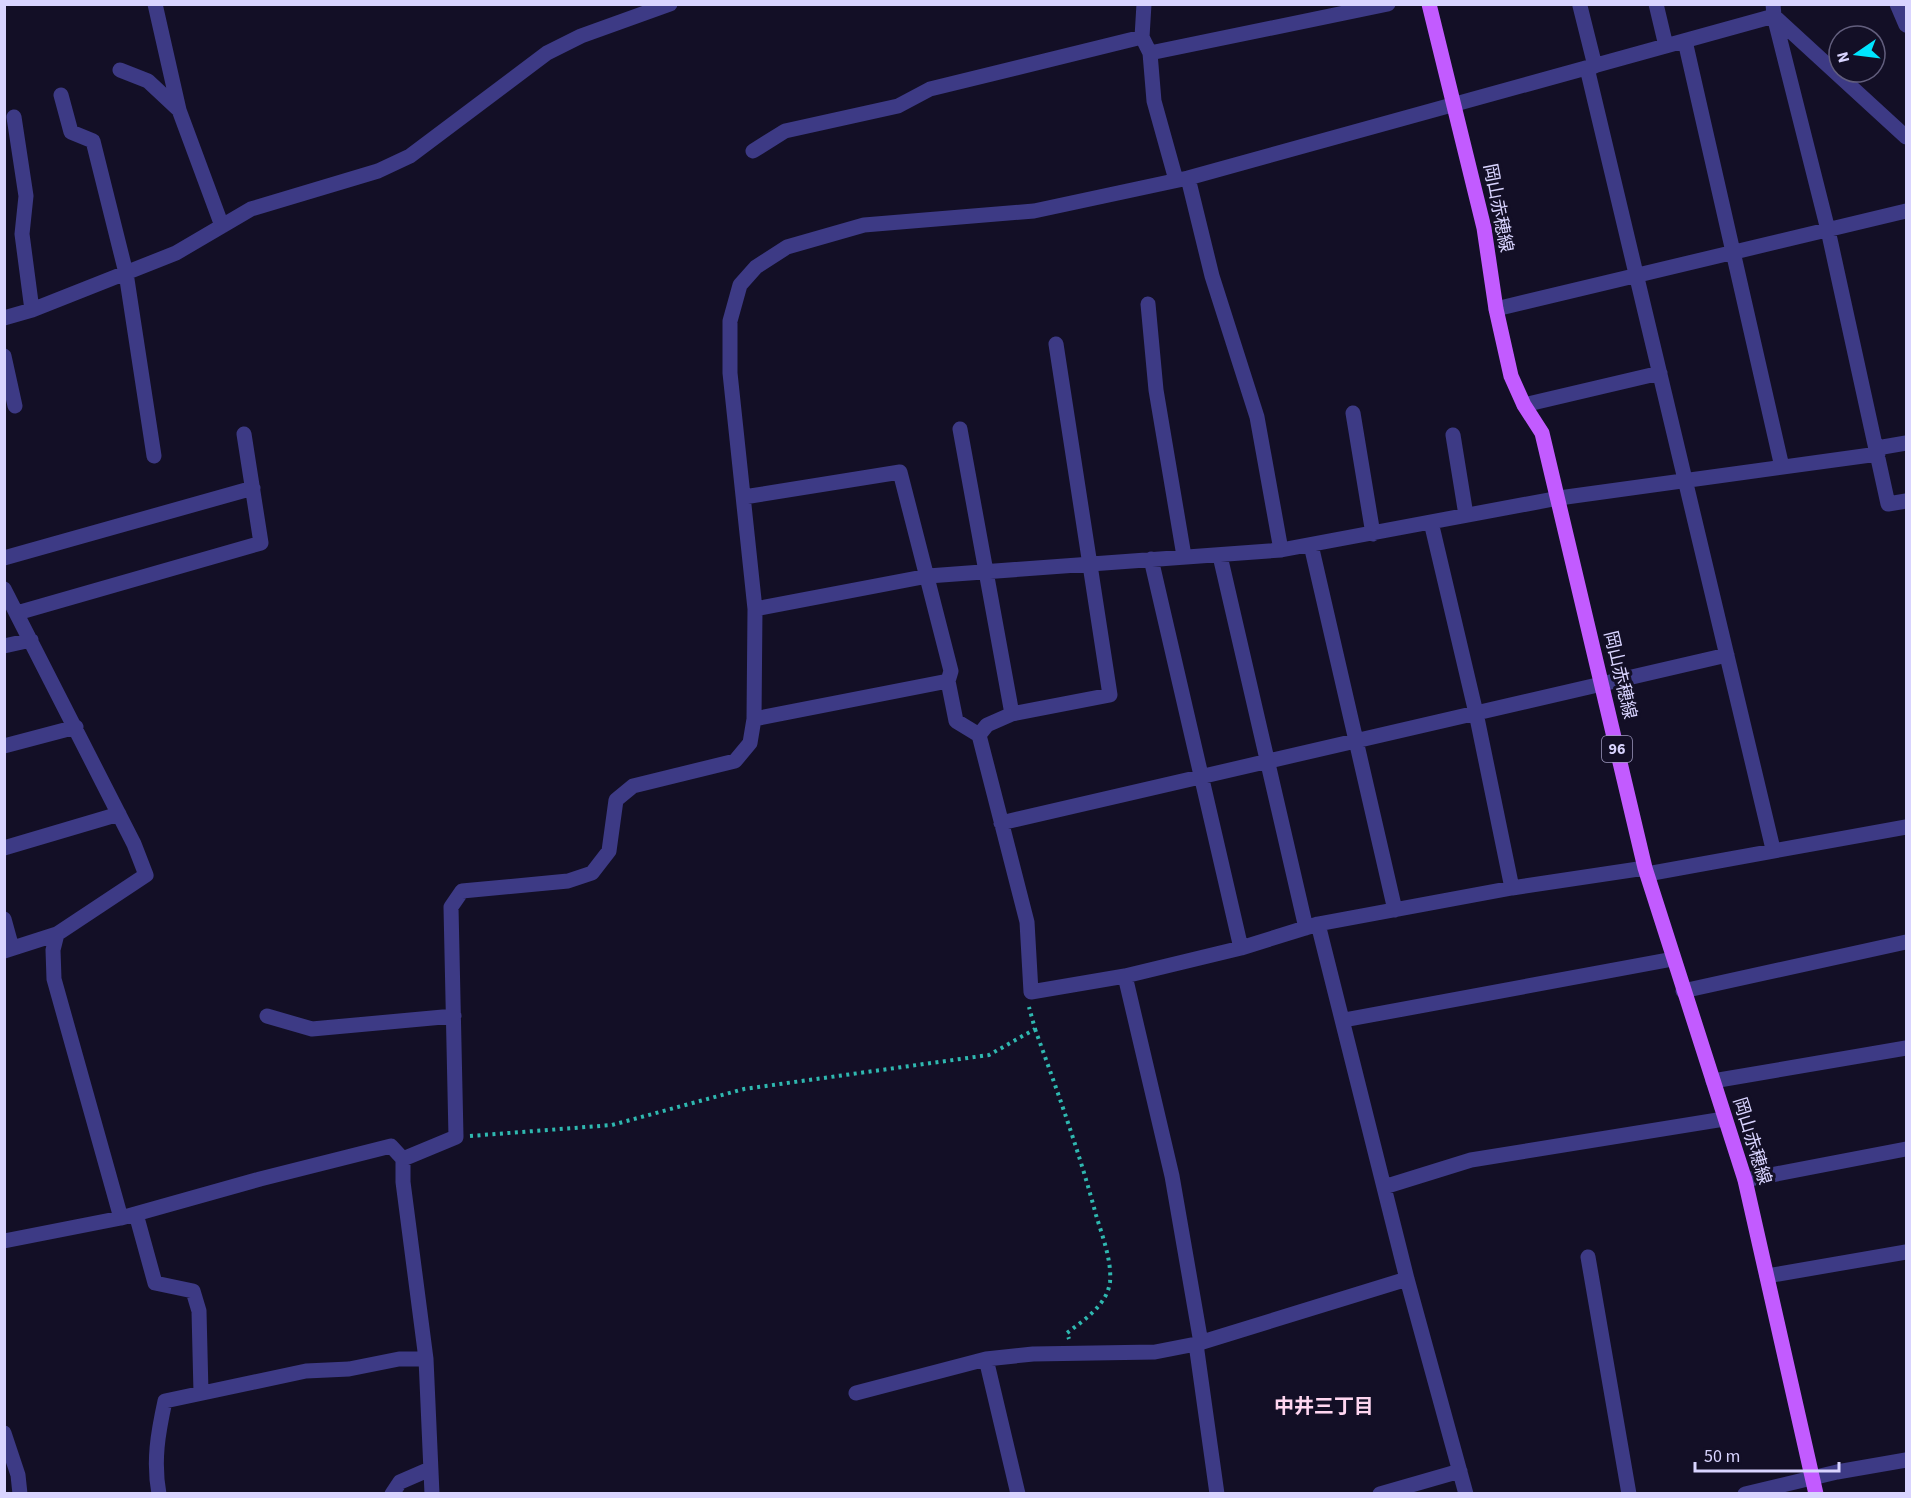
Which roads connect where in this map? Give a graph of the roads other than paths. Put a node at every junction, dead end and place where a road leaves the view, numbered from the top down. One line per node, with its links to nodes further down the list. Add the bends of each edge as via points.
1 (155, 4): 19 (street)
2 (670, 4): 25 (street, via 581,36 547,54 410,156 378,171 251,209)
3 (1144, 4): 11 (street)
4 (1388, 4): 14 (street)
5 (1428, 4): 18 (main road, 岡山赤穂線 / 96)
6 (1656, 4): 13 (street)
7 (1897, 4): 10 (street)
8 (1580, 6): 15 (street)
9 (1774, 10): 12 (street); 21 (street); 26 (street)
10 (1906, 25)
11 (1142, 37): 14 (street); 22 (street, via 930,89 898,106 785,131)
12 (1684, 41): 13 (street); 27 (street)
13 (1666, 46): 15 (street)
14 (1150, 53): 23 (street, via 1154,101)
15 (1591, 67): 18 (street); 29 (street)
16 (120, 70): 19 (street, via 148,81)
17 (61, 95): 28 (street, via 71,132 93,141)
18 (1456, 105): 23 (street); 31 (main road, 岡山赤穂線 / 96, via 1484,228)
19 (179, 110): 25 (street)
20 (14, 117): 32 (street, via 26,196 22,234)
21 (1906, 137)
22 (753, 151)
23 (1182, 179): 49 (street, via 1034,211 864,225 787,247 756,267 740,285 730,321 730,373); 56 (street, via 1257,417)
24 (1906, 211): 26 (street)
25 (222, 226): 28 (street, via 176,253)
26 (1828, 230): 27 (street); 44 (street)
27 (1733, 253): 29 (street); 46 (street)
28 (126, 273): 32 (street); 45 (street)
29 (1637, 276): 31 (street); 36 (street)
30 (1148, 304): 57 (street, via 1156,390)
31 (1496, 309): 37 (main road, 岡山赤穂線 / 96, via 1511,376)
32 (32, 310): 33 (street)
33 (4, 318)
34 (1056, 344): 61 (street)
35 (4, 356): 38 (street)
36 (1660, 373): 37 (street); 47 (street)
37 (1524, 405): 50 (main road, 岡山赤穂線 / 96, via 1542,433)
38 (15, 406)
39 (1353, 413): 54 (street)
40 (960, 429): 62 (street)
41 (244, 434): 48 (street)
42 (1453, 435): 52 (street)
43 (1906, 443): 44 (street)
44 (1877, 451): 46 (street); 51 (street, via 1888,504)
45 (154, 456)
46 (1782, 467): 47 (street)
47 (1685, 479): 50 (street); 69 (street)
48 (253, 488): 59 (street); 66 (street, via 261,543)
49 (744, 497): 63 (street, via 900,472); 65 (street)
50 (1559, 498): 52 (street); 71 (main road, 岡山赤穂線 / 96)
51 (1906, 501)
52 (1466, 515): 53 (street)
53 (1431, 522): 54 (street); 72 (street)
54 (1373, 534): 55 (street)
55 (1311, 545): 56 (street); 77 (street)
56 (1281, 550): 58 (street)
57 (1184, 556): 58 (street); 60 (street)
58 (1220, 556): 79 (street)
59 (4, 558)
60 (1151, 559): 61 (street); 80 (street)
61 (1090, 566): 62 (street); 73 (street, via 1110,695)
62 (985, 572): 63 (street); 73 (street)
63 (928, 576): 65 (street); 70 (street, via 951,671)
64 (4, 589): 66 (street)
65 (755, 609): 74 (street)
66 (17, 613): 67 (street)
67 (31, 640): 68 (street); 75 (street)
68 (4, 646)
69 (1727, 655): 71 (street); 85 (street)
70 (948, 681): 74 (street); 76 (street, via 956,721)
71 (1602, 684): 72 (street); 86 (main road, 岡山赤穂線 / 96)
72 (1476, 713): 77 (street); 87 (street)
73 (1012, 714): 76 (street, via 987,725)
74 (754, 719): 99 (street, via 750,743 735,761 633,786 616,800 609,851 592,873 568,881 462,891 451,907)
75 (76, 728): 78 (street); 81 (street)
76 (979, 735): 82 (street)
77 (1358, 740): 79 (street); 88 (street)
78 (4, 746)
79 (1268, 760): 80 (street); 90 (street)
80 (1201, 776): 82 (street); 93 (street)
81 (119, 814): 84 (street); 91 (street, via 146,875)
82 (1001, 823): 96 (street, via 1027,922 1031,992)
83 (1906, 827): 85 (street)
84 (4, 848)
85 (1773, 849): 86 (street)
86 (1646, 871): 87 (street); 95 (main road, 岡山赤穂線 / 96)
87 (1512, 888): 88 (street)
88 (1395, 910): 90 (street)
89 (4, 919): 94 (street)
90 (1312, 926): 93 (street); 100 (street)
91 (57, 934): 94 (street); 108 (street, via 54,979)
92 (1906, 942): 97 (street)
93 (1242, 948): 96 (street)
94 (8, 949)
95 (1673, 959): 97 (main road, 岡山赤穂線 / 96); 100 (street)
96 (1125, 976): 114 (street, via 1173,1176)
97 (1683, 991): 102 (main road, 岡山赤穂線 / 96)
98 (267, 1016): 99 (street, via 312,1029)
99 (454, 1016): 105 (street, via 456,1137)
100 (1344, 1020): 107 (street)
101 (1906, 1048): 102 (street)
102 (1713, 1081): 103 (main road, 岡山赤穂線 / 96)
103 (1724, 1119): 106 (main road, 岡山赤穂線 / 96); 107 (street, via 1471,1160)
104 (1906, 1149): 106 (street)
105 (403, 1159): 108 (street, via 391,1146); 115 (street)
106 (1745, 1180): 112 (main road, 岡山赤穂線 / 96)
107 (1384, 1187): 113 (street)
108 (128, 1216): 109 (street); 117 (street, via 155,1283 193,1291 199,1311)
109 (4, 1241)
110 (1906, 1252): 112 (street)
111 (1588, 1257): 132 (street)
112 (1767, 1276): 123 (main road, 岡山赤穂線 / 96)
113 (1407, 1278): 114 (street); 122 (street)
114 (1198, 1344): 116 (street, via 1155,1352); 129 (street)
115 (426, 1359): 117 (street, via 306,1371); 121 (street)
116 (986, 1359): 118 (street); 128 (street)
117 (201, 1393): 125 (street, via 165,1401 154,1471)
118 (856, 1393)
119 (4, 1432): 124 (street)
120 (1906, 1460): 123 (street)
121 (430, 1469): 126 (street, via 400,1482); 127 (street)
122 (1460, 1471): 130 (street); 131 (street)
123 (1812, 1478): 133 (street); 134 (main road, 岡山赤穂線 / 96)
124 (20, 1494)
125 (159, 1494)
126 (392, 1494)
127 (432, 1494)
128 (1018, 1494)
129 (1217, 1494)
130 (1380, 1494)
131 (1466, 1494)
132 (1629, 1494)
133 (1745, 1494)
134 (1816, 1494)

